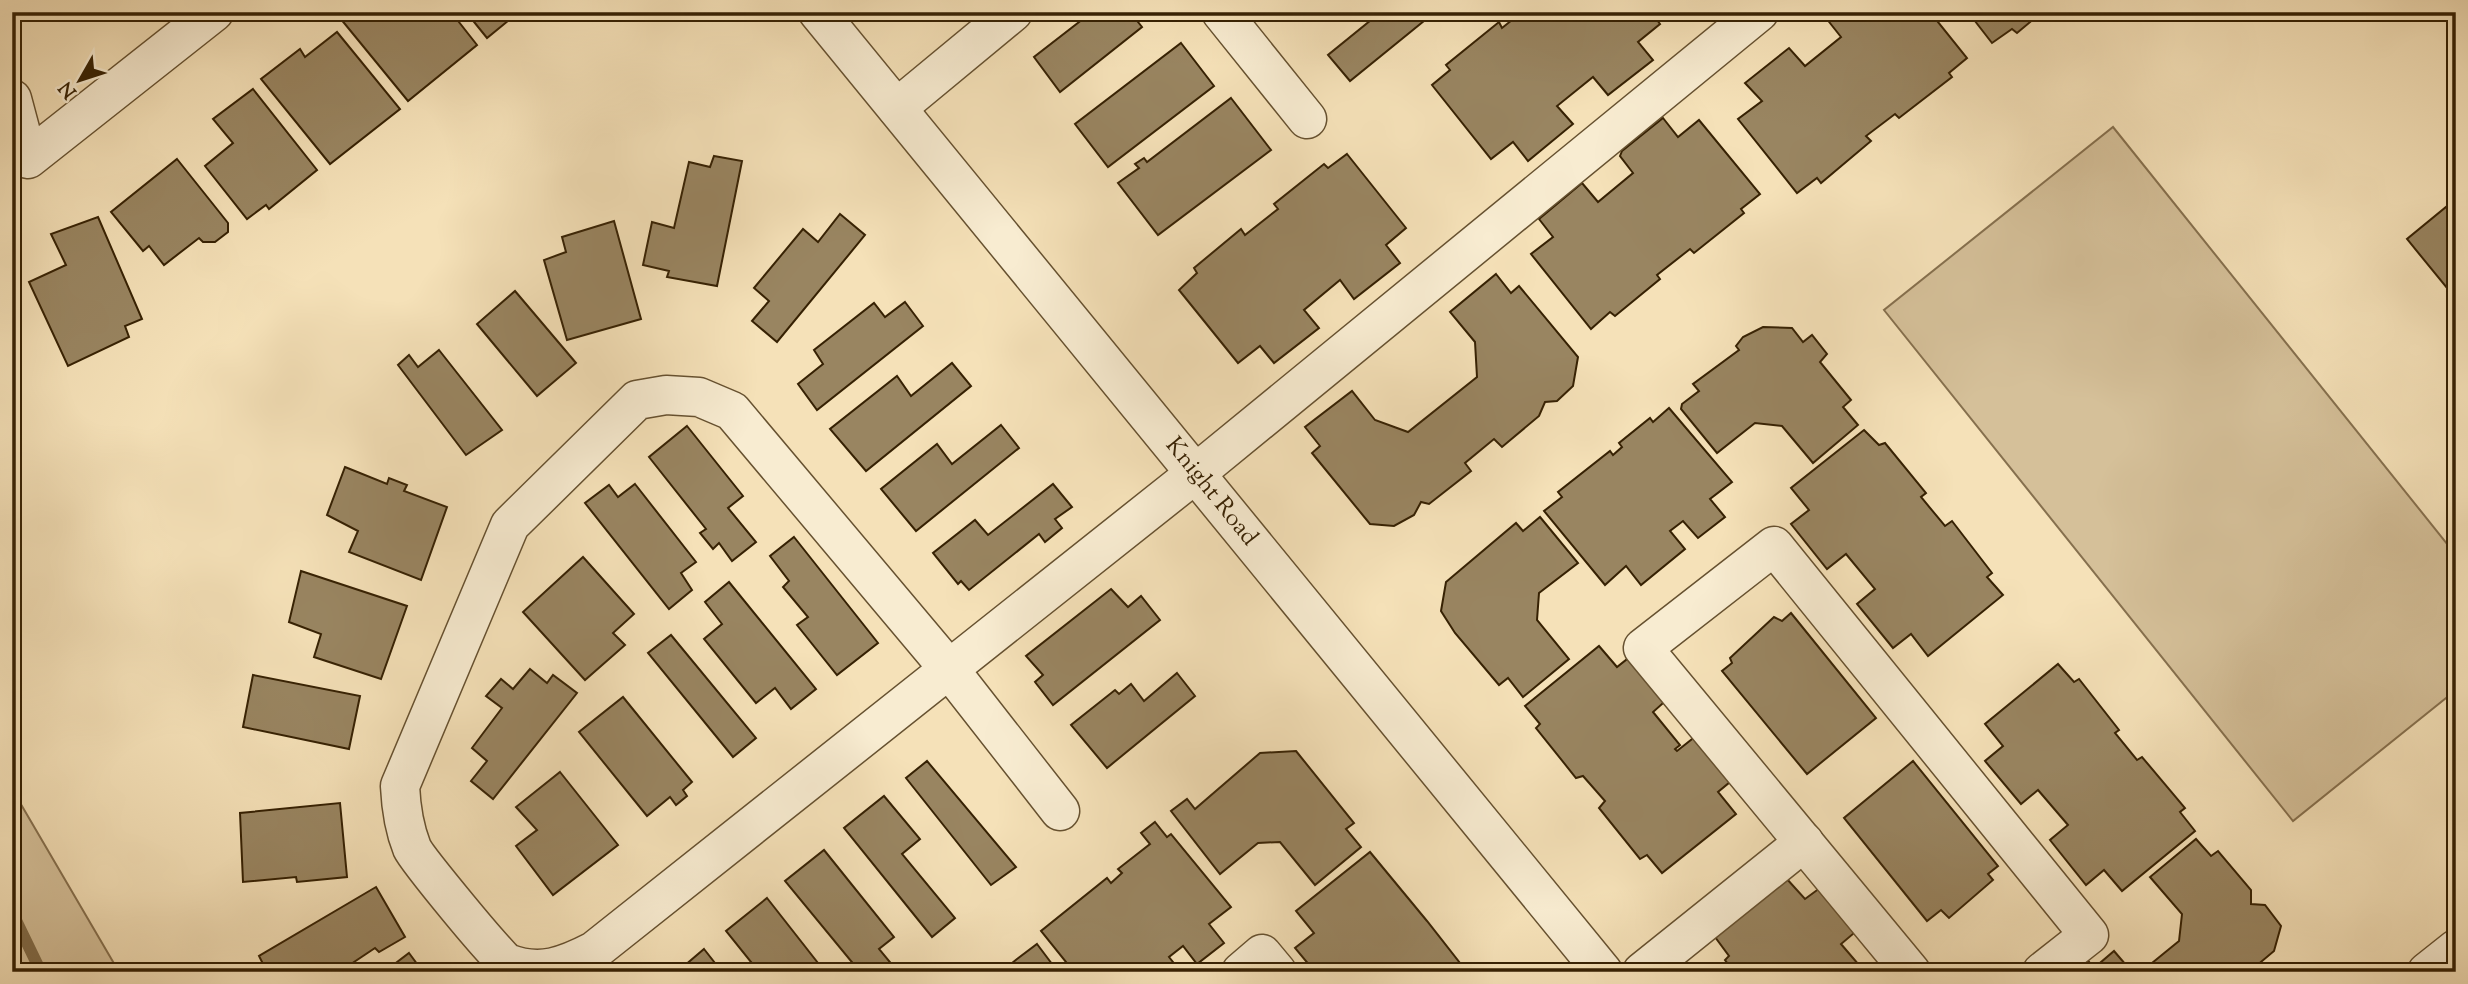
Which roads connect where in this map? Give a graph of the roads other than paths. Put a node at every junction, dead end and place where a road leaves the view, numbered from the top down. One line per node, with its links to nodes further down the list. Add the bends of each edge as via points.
1 (214, 12): 6 (street, via 28,159)
2 (818, 12): 7 (street, Knight Road)
3 (1013, 12): 7 (street)
4 (1221, 12): 8 (street)
5 (1759, 12): 9 (street)
6 (12, 99)
7 (897, 108): 9 (street, Knight Road)
8 (1307, 119)
9 (1196, 473): 10 (street); 16 (street, Knight Road)
10 (949, 669): 10 (street, via 594,951 565,966 532,970 504,962 413,851 400,786 510,525 637,401 666,395 699,397 732,411); 11 (street)
11 (1060, 811)
12 (1804, 842): 17 (street); 18 (street); 19 (street, via 1643,648 1774,546 2089,935)
13 (2456, 949): 20 (street)
14 (1241, 972): 15 (street, via 1262,954)
15 (1277, 972)
16 (1602, 972)
17 (1642, 972)
18 (1911, 972)
19 (2042, 972)
20 (2427, 972)

